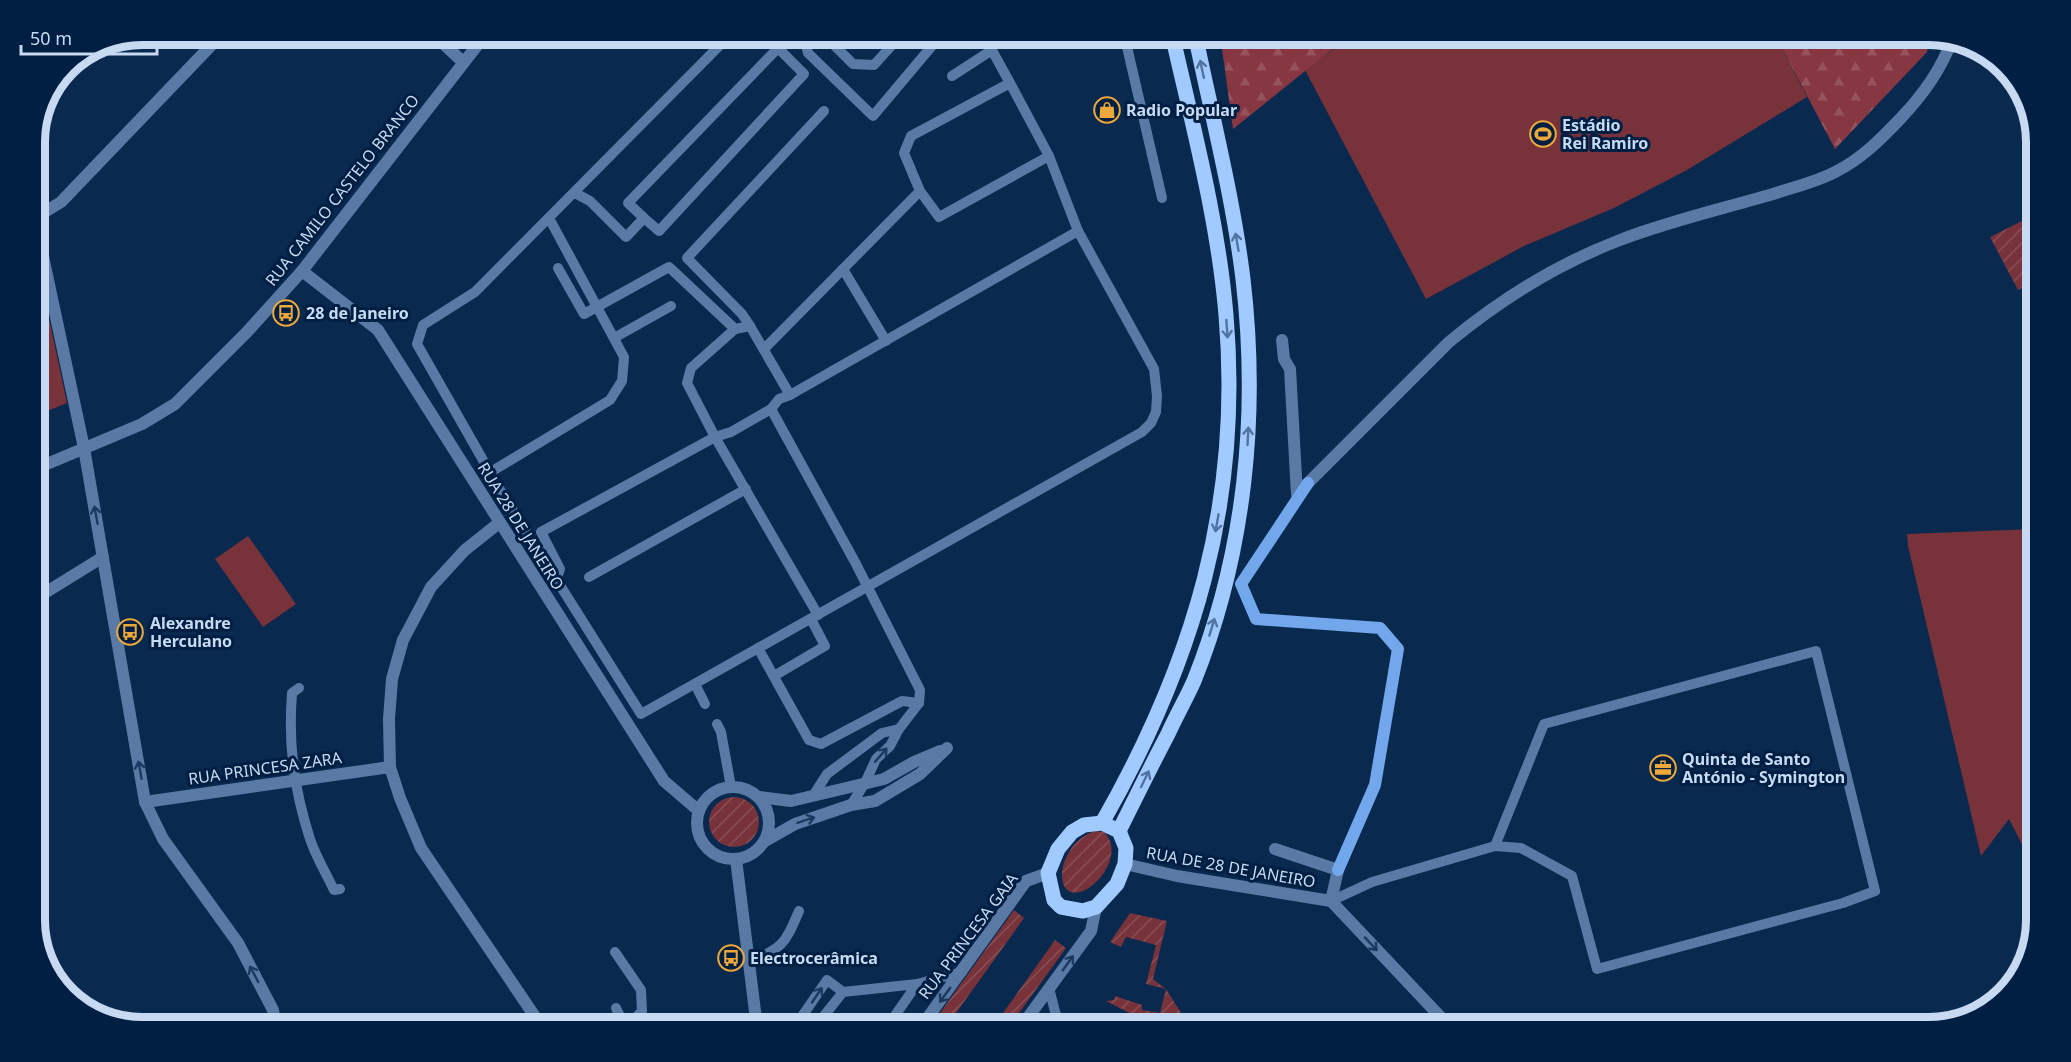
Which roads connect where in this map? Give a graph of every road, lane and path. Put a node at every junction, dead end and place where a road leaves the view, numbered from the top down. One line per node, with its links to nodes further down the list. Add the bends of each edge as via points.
1 (211, 45): 23 (street, via 61,202)
2 (445, 45): 15 (street)
3 (477, 45): 15 (street, RUA CAMILO CASTELO BRANCO)
4 (720, 45): 21 (lane)
5 (806, 45): 8 (lane, via 808,53 873,116)
6 (834, 45): 7 (lane, via 853,64 874,64)
7 (892, 45)
8 (930, 45)
9 (989, 45): 14 (lane)
10 (1127, 45): 22 (lane)
11 (1175, 45): 71 (main road, one-way to 71, via 1212,214 1224,297 1228,422 1223,486 1195,616 1174,676)
12 (1196, 45): 72 (main road, one-way to 12, via 1193,683 1210,633 1232,555 1248,437 1243,279)
13 (1949, 47): 45 (street, via 1923,92 1854,161 1802,185 1621,239 1530,283 1449,342)
14 (992, 50): 16 (lane); 17 (lane)
15 (463, 62): 30 (street, RUA CAMILO CASTELO BRANCO)
16 (952, 76)
17 (1010, 83): 19 (lane); 20 (lane, via 911,136 904,153)
18 (825, 111): 33 (lane, via 687,258)
19 (1049, 156): 20 (lane, via 939,217); 26 (lane)
20 (920, 191): 29 (lane)
21 (575, 193): 24 (lane); 25 (lane, via 590,201 626,237)
22 (1162, 198)
23 (45, 212)
24 (549, 218): 32 (lane); 44 (lane, via 475,292 423,325 417,344)
25 (644, 218): 25 (lane, via 628,203 778,48 804,74 659,231)
26 (1077, 231): 37 (lane); 51 (lane, via 1154,369 1157,396 1151,423 1142,432)
27 (45, 266): 42 (street)
28 (558, 268): 32 (lane, via 584,314)
29 (843, 269): 37 (lane); 38 (lane)
30 (302, 271): 42 (street, RUA CAMILO CASTELO BRANCO, via 175,404 142,424); 47 (street, RUA 28 DE JANEIRO, via 378,330)
31 (671, 306): 35 (lane)
32 (598, 307): 34 (lane, via 669,267); 35 (lane)
33 (750, 326): 34 (lane); 38 (lane)
34 (735, 330): 41 (lane, via 691,368 687,383)
35 (614, 338): 44 (lane, via 624,357 622,381 610,400)
36 (1282, 340): 45 (street, via 1284,359 1290,369 1293,498)
37 (886, 341): 39 (lane)
38 (764, 349): 39 (lane)
39 (790, 394): 40 (lane, via 779,399)
40 (771, 410): 41 (lane); 51 (lane)
41 (715, 437): 46 (lane); 50 (lane, via 541,532 560,569)
42 (84, 448): 43 (street, RUA CAMILO CASTELO BRANCO); 48 (street, one-way to 42)
43 (45, 465)
44 (489, 472): 50 (lane)
45 (1308, 483): 78 (main road, via 1241,584 1256,619 1380,628 1398,649 1375,785)
46 (746, 489): 49 (lane); 53 (lane)
47 (499, 523): 62 (street, via 465,550 431,587 403,640 392,680); 70 (street, RUA 28 DE JANEIRO, via 664,781)
48 (103, 556): 52 (street); 68 (street, one-way to 48)
49 (589, 577)
50 (556, 580): 56 (lane, via 641,714)
51 (868, 587): 53 (lane); 58 (lane, via 920,690)
52 (45, 593)
53 (814, 617): 54 (lane); 55 (lane, via 825,646)
54 (758, 648): 55 (lane); 56 (lane)
55 (774, 676): 58 (lane, via 809,740 821,744 902,701)
56 (695, 684): 59 (lane)
57 (299, 688): 63 (lane, via 292,693 289,728)
58 (920, 703): 61 (lane)
59 (705, 704)
60 (717, 724): 65 (lane)
61 (899, 729): 64 (lane, one-way to 61, via 876,759 890,746); 66 (lane, via 882,733 827,774)
62 (390, 767): 63 (street, RUA PRINCESA ZARA); 92 (street, via 421,848)
63 (295, 781): 68 (street, RUA PRINCESA ZARA); 80 (lane, via 311,841 334,890)
64 (865, 783): 66 (street); 69 (lane); 69 (street, via 884,779 947,748 920,774 875,801)
65 (731, 787): 67 (street, via 749,790); 70 (street, via 714,792)
66 (813, 796): 67 (street, via 791,801)
67 (759, 797): 73 (street, via 770,819)
68 (145, 802): 91 (street, one-way to 68, via 238,944 163,839)
69 (851, 805): 73 (street, one-way to 69, via 795,824)
70 (699, 811): 76 (street, via 699,835 705,846 714,854)
71 (1102, 823): 72 (main road); 79 (main road, via 1084,825 1072,832 1058,849)
72 (1119, 831): 77 (main road, via 1126,848)
73 (765, 841): 76 (street, via 757,850)
74 (1495, 846): 74 (lane, via 1544,724 1816,651 1875,891 1597,969 1572,876 1521,848); 81 (lane, via 1372,882)
75 (1275, 849): 78 (street, RUA DE 28 DE JANEIRO)
76 (736, 859): 85 (street)
77 (1125, 864): 81 (street, RUA DE 28 DE JANEIRO); 82 (main road, via 1117,884)
78 (1338, 870): 81 (street, RUA DE 28 DE JANEIRO)
79 (1048, 873): 82 (main road, via 1054,900 1061,908 1083,911); 86 (street, RUA PRINCESA GAIA, via 1026,881)
80 (340, 889)
81 (1331, 901): 102 (street, RUA DE 28 DE JANEIRO, one-way to 102)
82 (1096, 907): 88 (street, one-way to 82, via 1091,931)
83 (799, 911): 85 (lane, via 788,936 777,949)
84 (615, 952): 94 (lane, via 641,990 642,1011)
85 (749, 962): 95 (street)
86 (962, 972): 87 (lane); 99 (street, RUA PRINCESA GAIA, one-way to 99)
87 (917, 984): 89 (lane); 98 (lane)
88 (1049, 987): 100 (street); 101 (lane)
89 (843, 992): 96 (lane, one-way to 89, via 827,980); 97 (lane)
90 (616, 1008): 93 (lane)
91 (274, 1017)
92 (535, 1017)
93 (620, 1017)
94 (636, 1017)
95 (756, 1017)
96 (802, 1017)
97 (827, 1017)
98 (894, 1017)
99 (929, 1017)
100 (1029, 1017)
101 (1056, 1017)
102 (1440, 1017)

